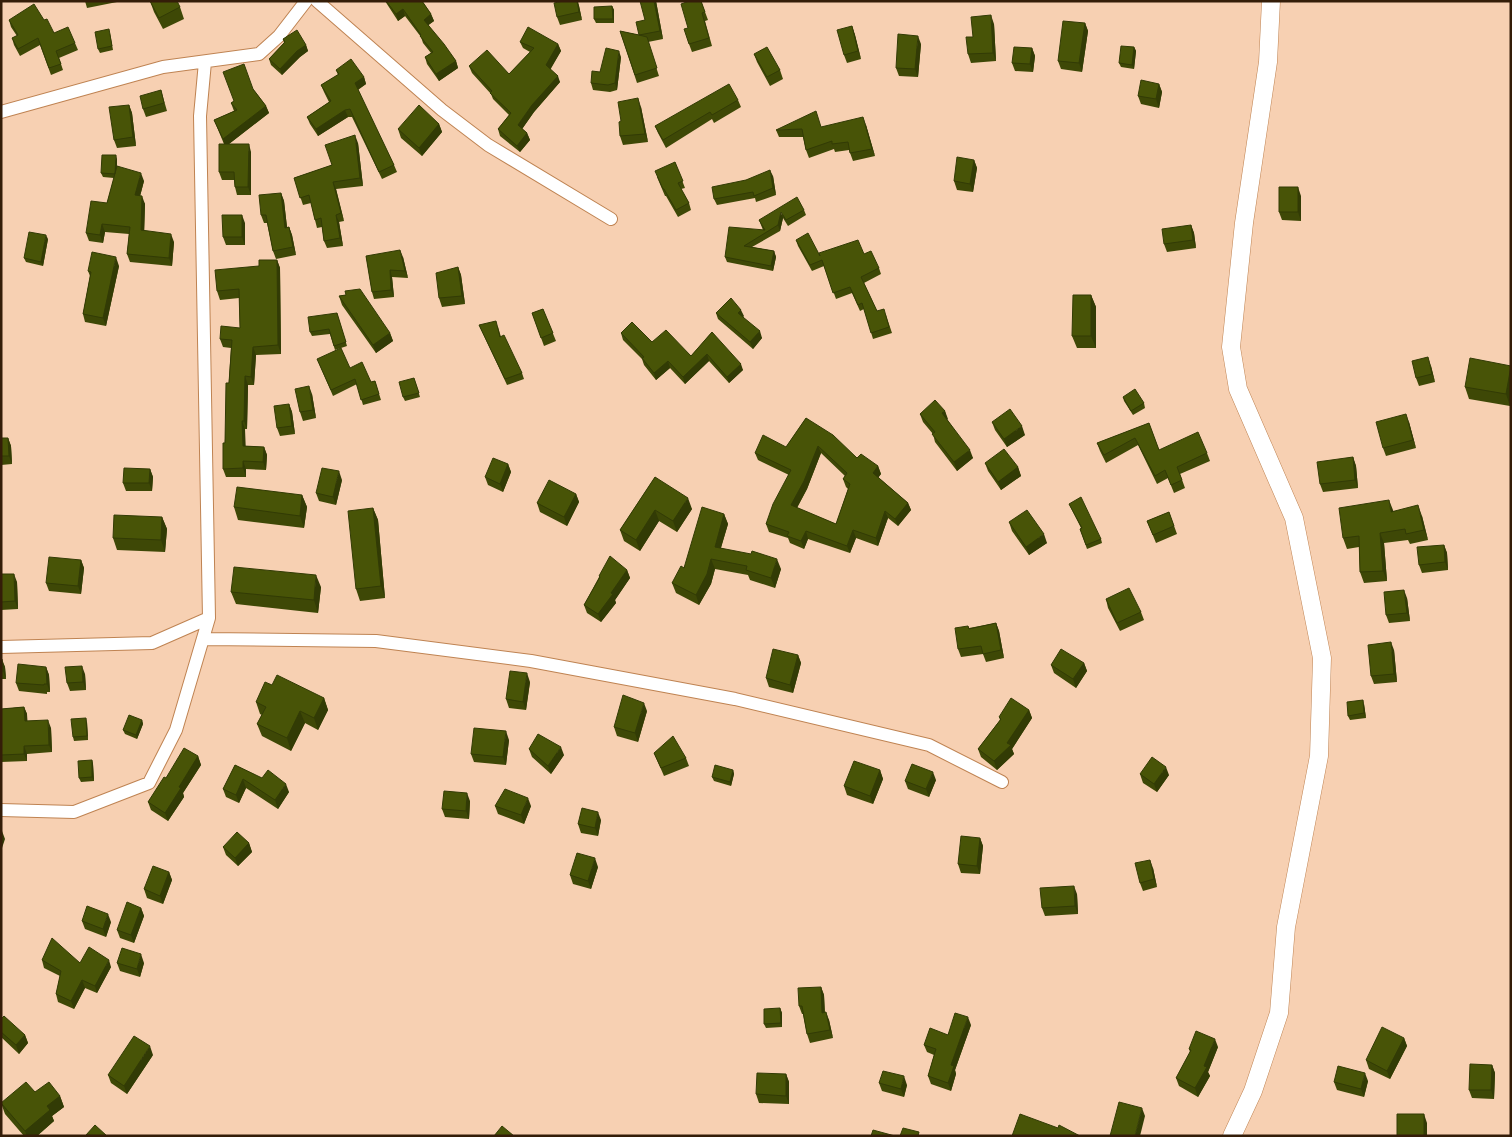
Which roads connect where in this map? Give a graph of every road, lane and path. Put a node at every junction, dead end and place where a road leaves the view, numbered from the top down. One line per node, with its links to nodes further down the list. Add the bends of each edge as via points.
1 (306, 1): 4 (street, via 279,36 259,54)
2 (317, 1): 6 (street, via 442,110 488,145)
3 (1271, 1): 12 (street, via 1268,62 1244,223 1231,347 1238,389 1294,518 1322,658 1319,756 1286,927 1279,1013 1253,1091)
4 (205, 62): 5 (street, via 163,67); 7 (street, via 200,116)
5 (1, 112)
6 (611, 219)
7 (209, 618): 8 (street); 9 (street, via 152,643)
8 (203, 640): 10 (street, via 376,641 531,661 735,699 928,745); 11 (street, via 176,730 149,783 74,812)
9 (1, 647)
10 (1002, 782)
11 (1, 810)
12 (1232, 1136)

